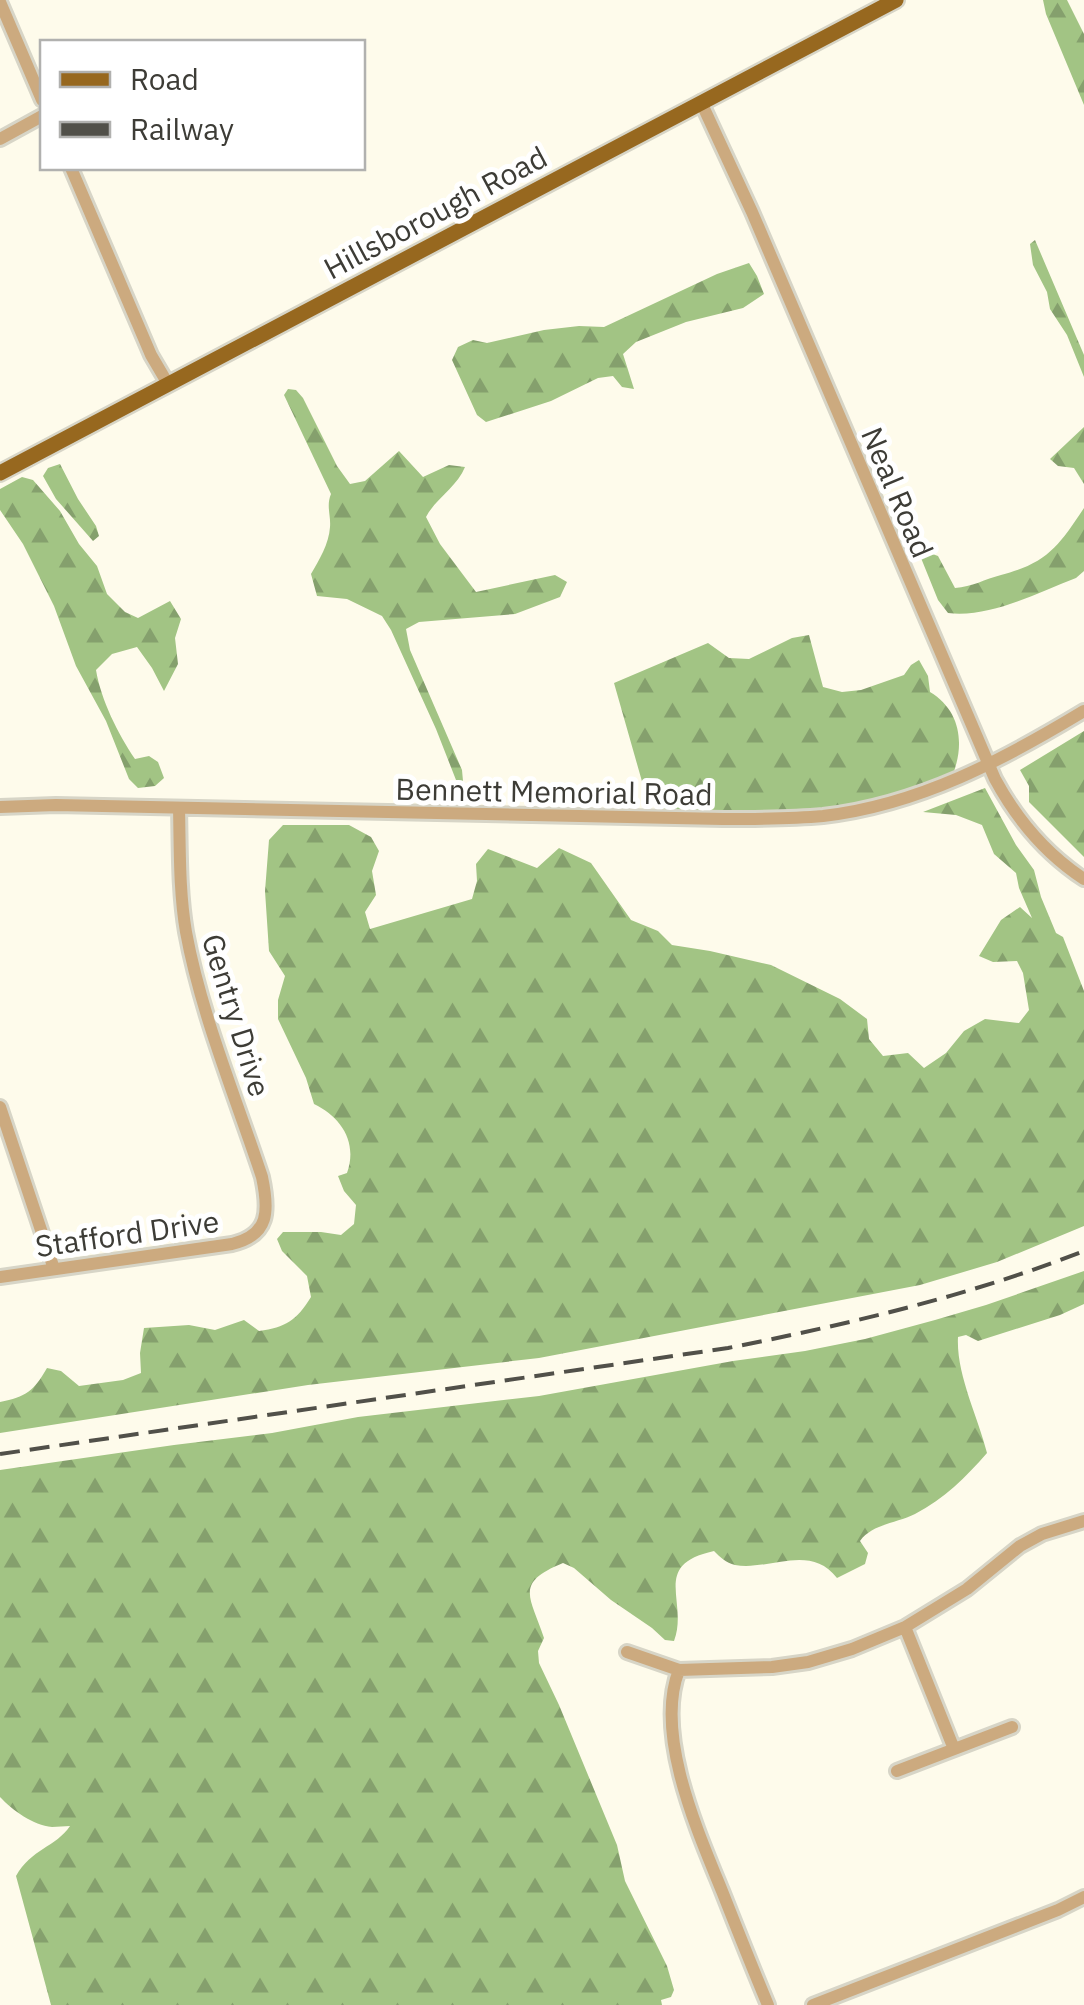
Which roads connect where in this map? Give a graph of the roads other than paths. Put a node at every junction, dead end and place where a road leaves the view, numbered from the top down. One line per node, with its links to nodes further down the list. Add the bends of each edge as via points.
1 (896, 0): 4 (main road, Hillsborough Road)
2 (0, 2): 3 (street)
3 (40, 95)
4 (701, 102): 8 (main road, Hillsborough Road); 11 (street, Neal Road)
5 (40, 117): 6 (street)
6 (0, 139)
7 (72, 170): 8 (street)
8 (168, 384): 9 (main road, Hillsborough Road)
9 (0, 474)
10 (1084, 711): 11 (street, Bennett Memorial Road)
11 (988, 766): 13 (street, Bennett Memorial Road, via 898,800 791,818); 14 (street, Neal Road, via 1030,831)
12 (0, 806): 13 (street, Bennett Memorial Road)
13 (179, 808): 16 (street, Gentry Drive, via 186,930 266,1192)
14 (1084, 879)
15 (0, 1107): 17 (street)
16 (258, 1231): 17 (street, Stafford Drive, via 232,1244)
17 (54, 1270): 18 (street, Stafford Drive)
18 (0, 1277)
19 (1084, 1521): 20 (street, via 1020,1546)
20 (905, 1628): 22 (street, via 808,1662); 24 (street)
21 (627, 1652): 22 (street)
22 (679, 1670): 27 (street, via 673,1721 682,1786)
23 (1012, 1727): 24 (street)
24 (954, 1749): 25 (street)
25 (897, 1771)
26 (1084, 1898): 28 (street)
27 (768, 2005)
28 (813, 2005)

